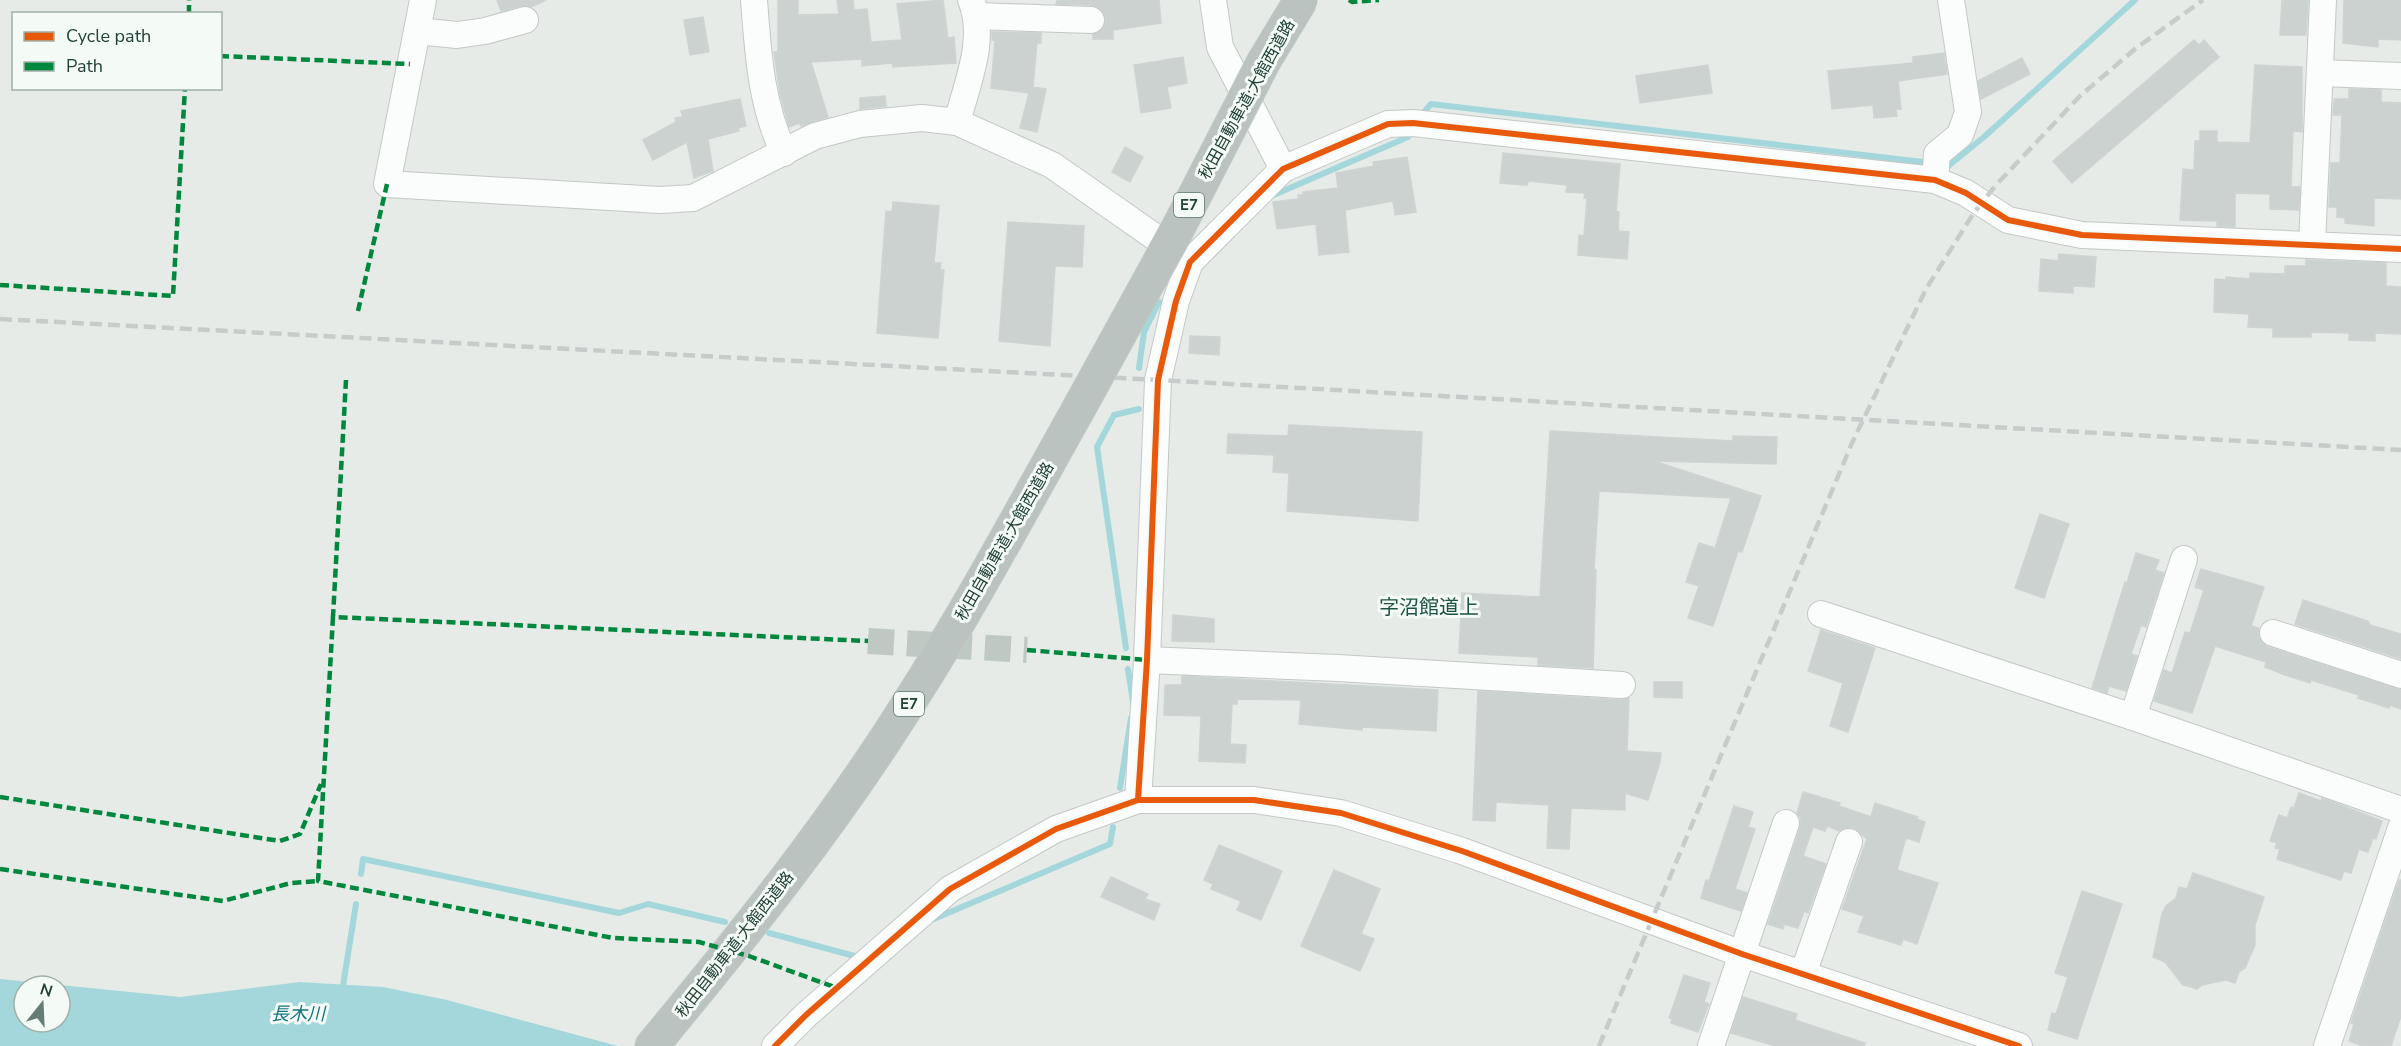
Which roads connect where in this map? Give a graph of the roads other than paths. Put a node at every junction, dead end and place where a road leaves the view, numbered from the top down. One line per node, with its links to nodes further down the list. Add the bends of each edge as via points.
1 (423, 0): 10 (street)
2 (754, 0): 14 (street, via 765,104)
3 (1214, 0): 15 (street, via 1220,47)
4 (1301, 0): 34 (highway, 秋田自動車道;大館西道路 / E7, bridge, via 1264,61 1078,410 910,702 816,838)
5 (1951, 0): 16 (street, via 1968,112 1960,135 1937,154)
6 (2324, 0): 11 (street)
7 (974, 8): 9 (street); 13 (street, via 975,50)
8 (525, 20): 10 (street, via 466,34)
9 (1091, 20)
10 (417, 31): 14 (street, via 387,184 660,200 693,198)
11 (2320, 72): 12 (street); 17 (street)
12 (2401, 76)
13 (957, 122): 14 (street, via 922,118 860,124 815,136); 19 (street, via 1052,165)
14 (784, 153)
15 (1283, 169): 16 (street, via 1388,124 1413,123); 19 (street)
16 (1935, 180): 17 (street, via 1966,193 2008,220 2082,235)
17 (2312, 244): 18 (street)
18 (2401, 249)
19 (1190, 262): 23 (street, via 1176,302 1158,380)
20 (2184, 559): 26 (street)
21 (1821, 614): 26 (street)
22 (2273, 633): 24 (street)
23 (1147, 660): 25 (street); 27 (street)
24 (2401, 675)
25 (1622, 685)
26 (2133, 717): 28 (street)
27 (1138, 800): 32 (street, via 1254,800 1341,813 1462,850); 35 (street, via 1056,829 950,889)
28 (2401, 810)
29 (1786, 823): 32 (street)
30 (2401, 828): 38 (street)
31 (1849, 842): 33 (street)
32 (1742, 954): 33 (street); 36 (street)
33 (1803, 974): 37 (street)
34 (652, 1046)
35 (775, 1046)
36 (1711, 1046)
37 (2019, 1046)
38 (2327, 1046)

